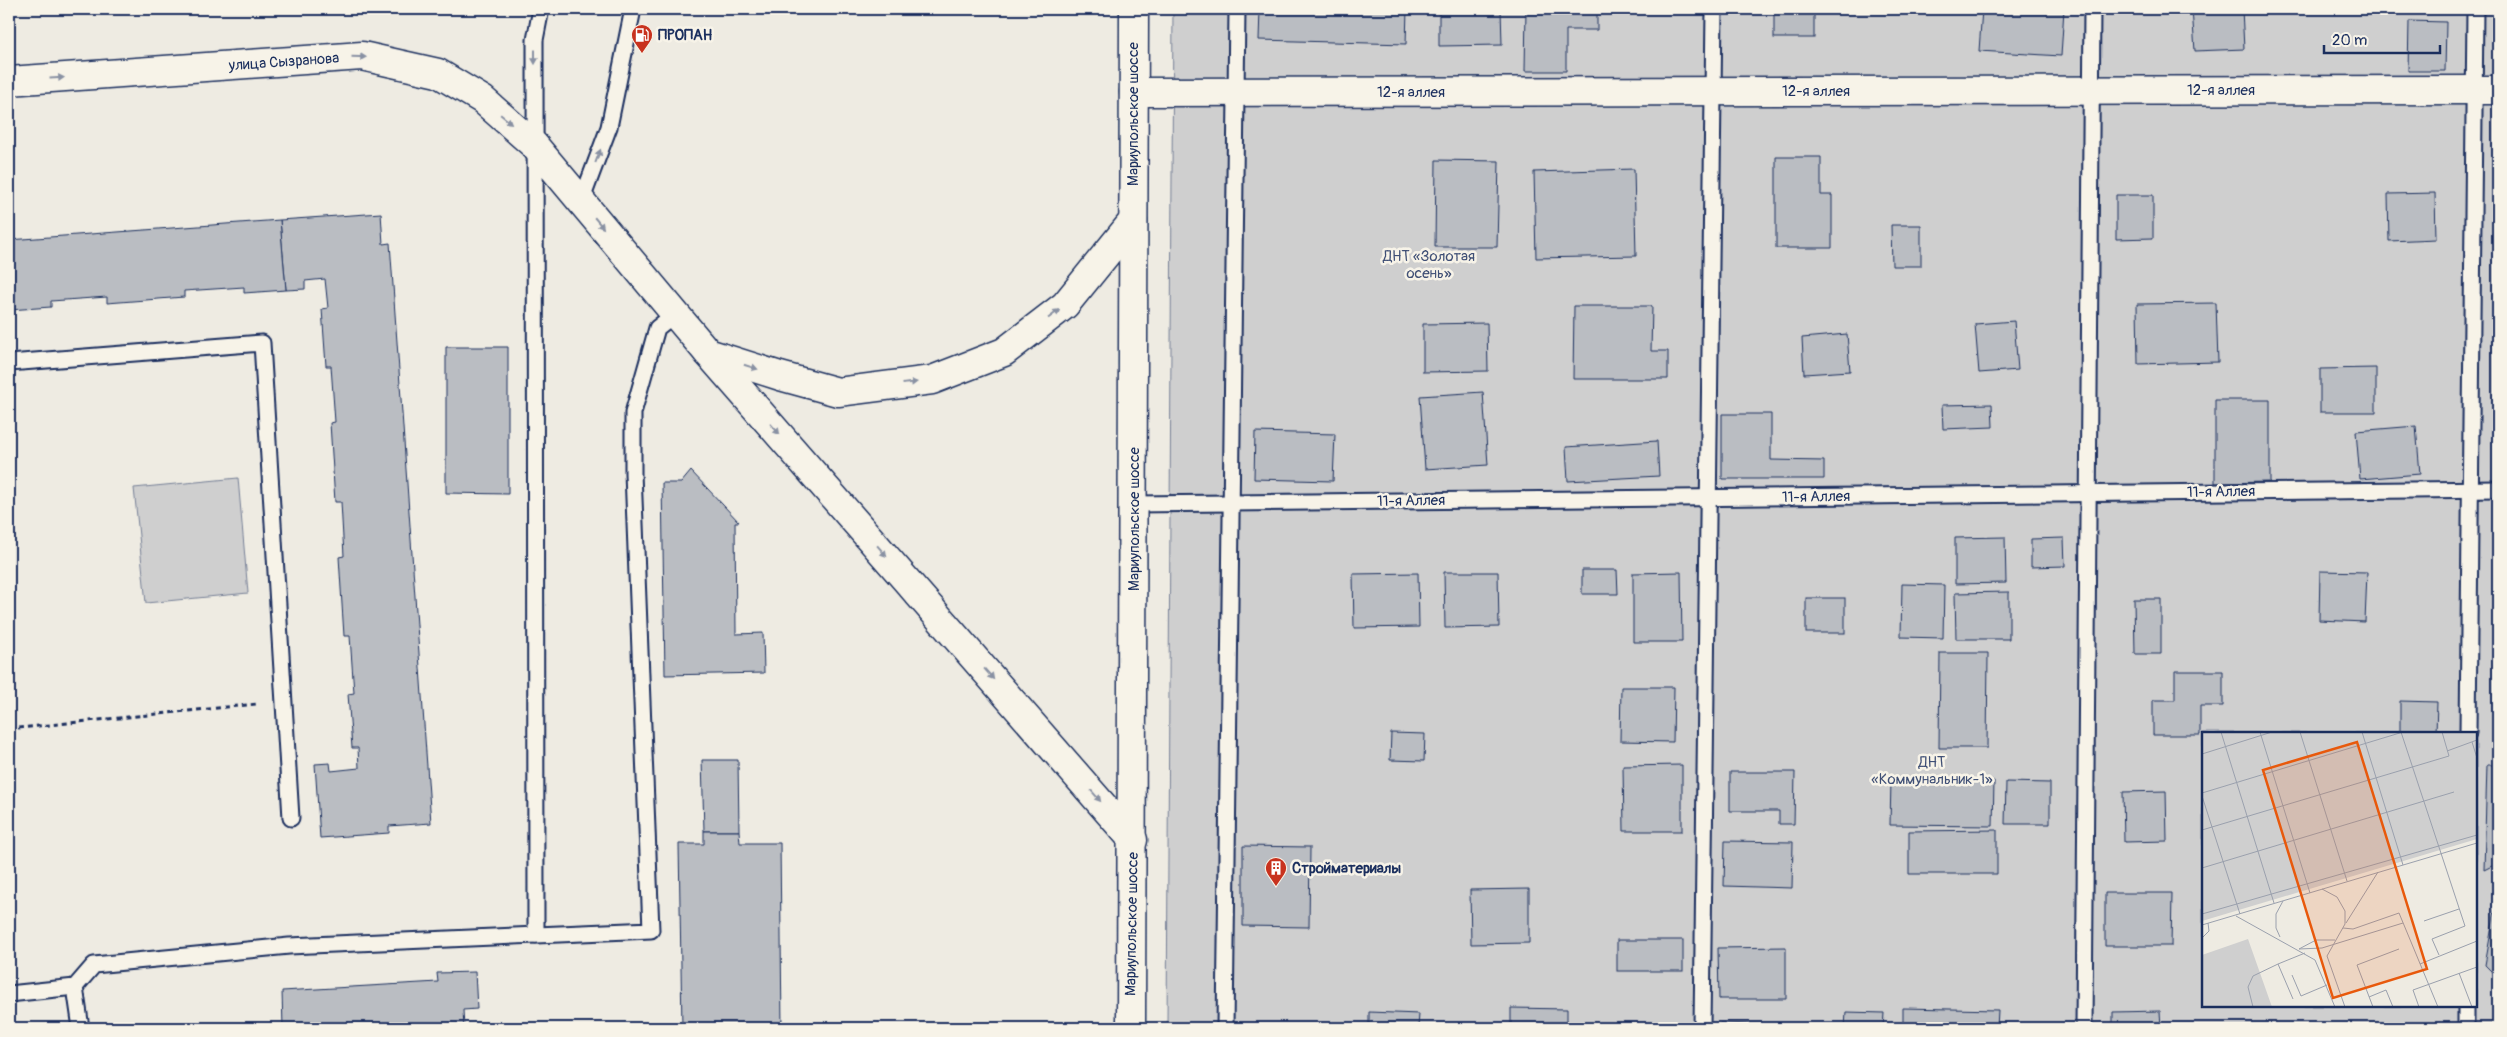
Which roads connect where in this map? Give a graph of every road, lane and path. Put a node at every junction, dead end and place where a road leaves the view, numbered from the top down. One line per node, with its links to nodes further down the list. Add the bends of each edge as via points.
1 (541, 9): 14 (lane, one-way to 14, via 535,40)
2 (633, 9): 15 (lane, one-way to 2, via 609,127)
3 (1134, 9): 12 (main road, Мариупольское шоссе)
4 (1237, 9): 13 (lane)
5 (1714, 9): 11 (lane)
6 (2092, 9): 9 (lane)
7 (2475, 9): 10 (lane)
8 (9, 82): 14 (main road, улица Сызранова, one-way to 14, via 362,56 438,73 483,100)
9 (2091, 90): 10 (main road, 12-я аллея); 11 (main road, 12-я аллея); 22 (lane)
10 (2487, 90): 20 (lane)
11 (1714, 91): 13 (main road, 12-я аллея); 23 (lane)
12 (1134, 92): 13 (main road, 12-я аллея); 16 (main road, Мариупольское шоссе)
13 (1236, 92): 24 (lane)
14 (534, 145): 15 (main road, улица Сызранова); 31 (lane)
15 (581, 202): 17 (main road, улица Сызранова, one-way to 17)
16 (1133, 221): 18 (main road, one-way to 16, via 838,392 932,380 1004,352 1065,305); 25 (main road, Мариупольское шоссе)
17 (676, 313): 18 (main road, улица Сызранова); 31 (lane, via 657,328 633,413 651,930)
18 (708, 353): 30 (main road, улица Сызранова, one-way to 30)
19 (9, 363): 26 (lane, via 262,343)
20 (2468, 489): 21 (lane, 11-я Аллея); 22 (lane, 11-я Аллея); 28 (lane)
21 (2498, 489)
22 (2088, 494): 23 (lane, 11-я Аллея); 39 (lane)
23 (1709, 498): 24 (lane, 11-я Аллея); 38 (lane)
24 (1230, 503): 25 (lane, 11-я Аллея); 37 (lane)
25 (1134, 504): 30 (main road, Мариупольское шоссе)
26 (284, 701): 27 (path); 29 (lane)
27 (9, 729)
28 (2468, 732)
29 (291, 818)
30 (1133, 840): 36 (main road, Мариупольское шоссе)
31 (536, 935): 32 (lane, via 289,946 94,965)
32 (75, 988): 33 (lane); 35 (lane)
33 (9, 994)
34 (2466, 1007): 40 (lane)
35 (82, 1028)
36 (1131, 1028)
37 (1225, 1028)
38 (1702, 1028)
39 (2084, 1028)
40 (2466, 1028)

